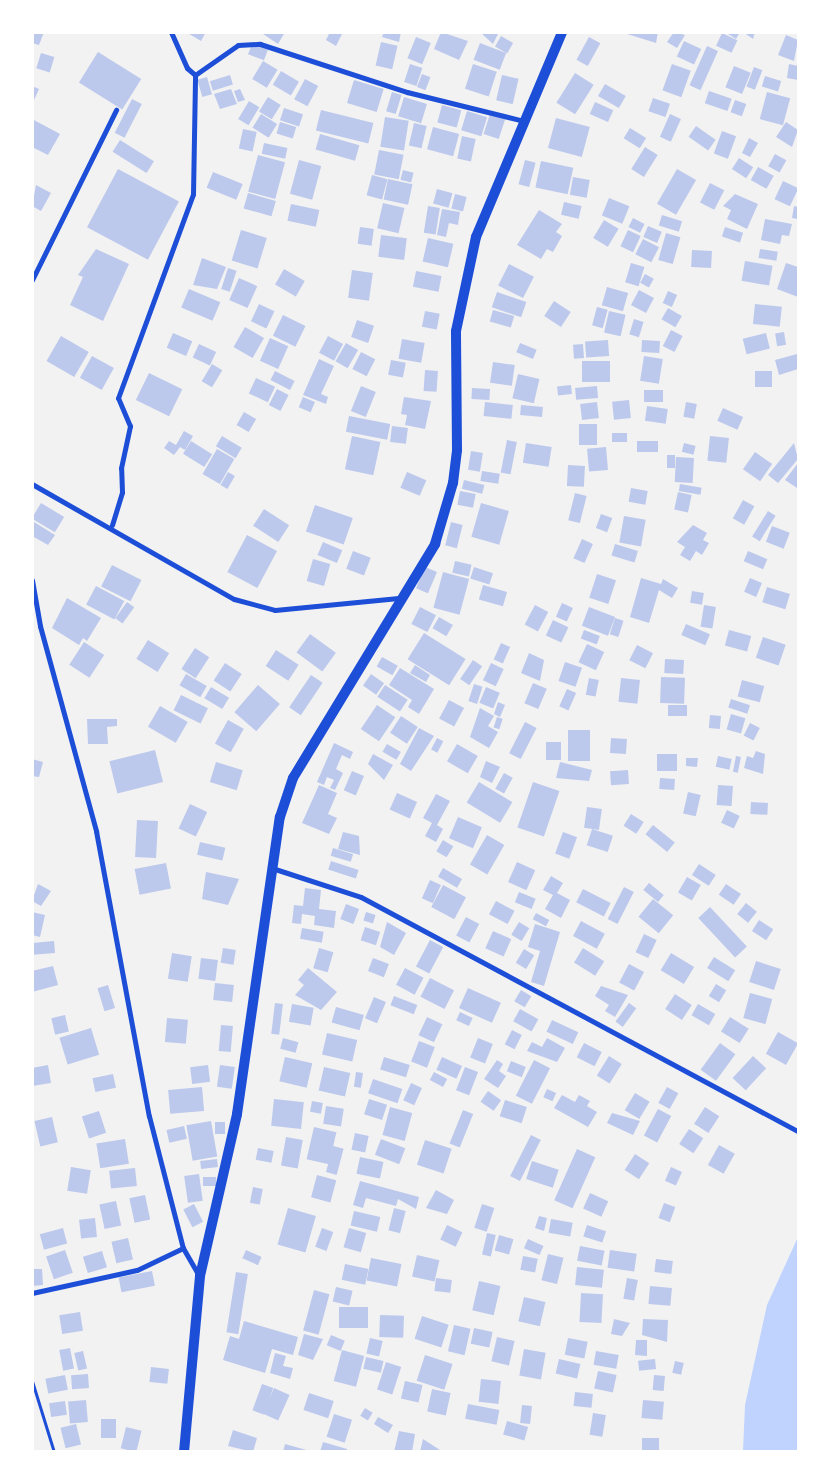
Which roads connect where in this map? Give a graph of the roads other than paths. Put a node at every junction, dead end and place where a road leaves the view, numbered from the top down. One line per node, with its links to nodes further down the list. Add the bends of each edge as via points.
1 (171, 32): 3 (street, via 186,68)
2 (562, 32): 5 (main road)
3 (195, 75): 5 (street, via 238,45 272,46 407,92); 8 (street, via 193,194 118,398 130,426 121,468 122,492)
4 (116, 110): 6 (street)
5 (524, 121): 10 (main road, via 476,237 456,331 457,450 453,483 435,544)
6 (32, 280)
7 (32, 484): 8 (street)
8 (112, 525): 10 (street, via 234,599 267,608)
9 (32, 580): 13 (street, via 40,626 96,831 149,1116)
10 (398, 598): 11 (main road, via 293,778 280,817)
11 (274, 869): 12 (street, via 361,897); 14 (main road, via 237,1114)
12 (798, 1131)
13 (182, 1248): 14 (street); 15 (street, via 138,1270)
14 (200, 1276): 16 (main road)
15 (32, 1293)
16 (184, 1452)

